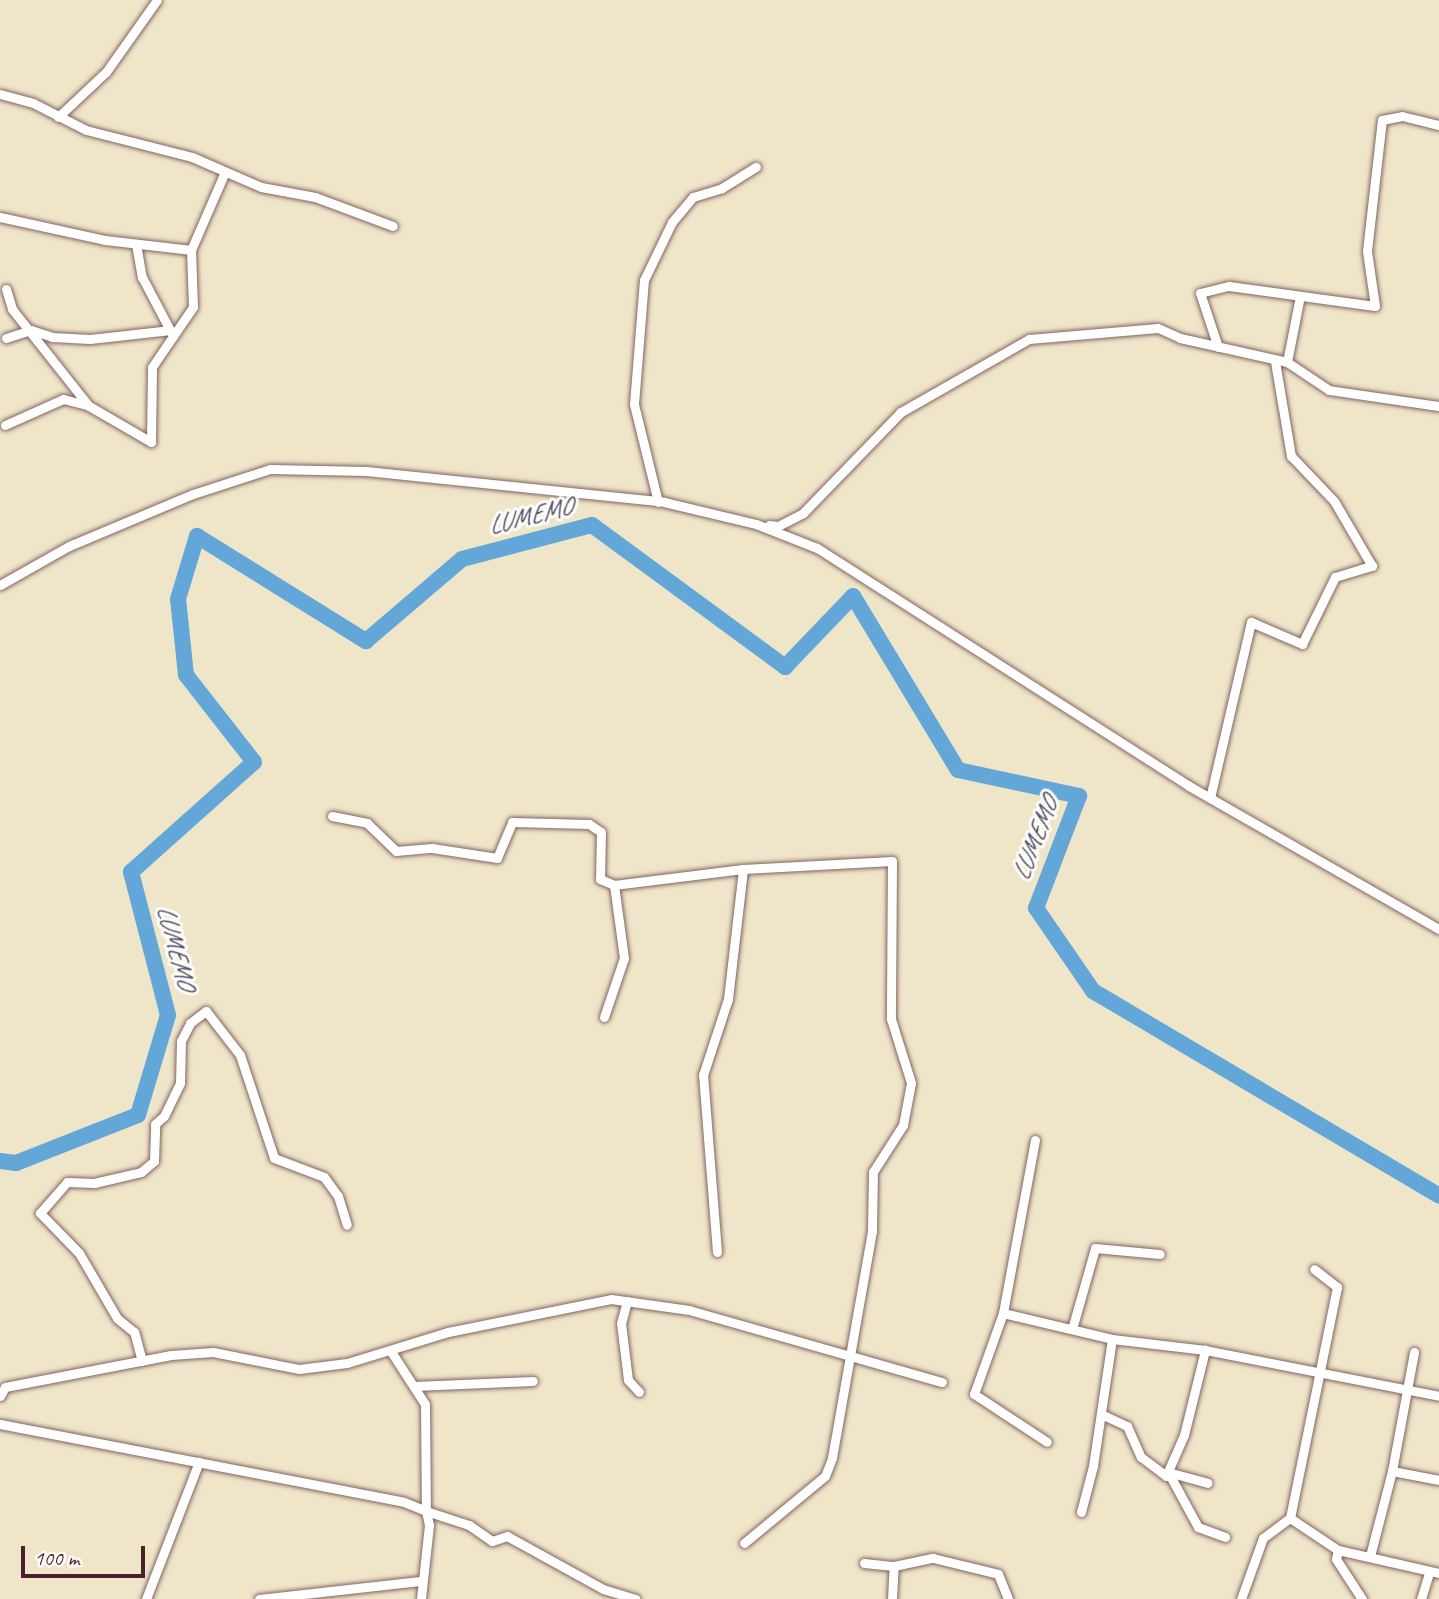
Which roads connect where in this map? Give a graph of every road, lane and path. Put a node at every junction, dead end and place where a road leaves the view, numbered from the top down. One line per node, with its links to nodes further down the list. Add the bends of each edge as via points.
1 (158, 0): 3 (street, via 106,72)
2 (0, 94): 3 (street, via 33,103)
3 (58, 117): 6 (street, via 86,131 192,157)
4 (1439, 125): 12 (street, via 1402,116 1382,120 1367,251 1375,306)
5 (756, 167): 22 (street, via 722,188 693,197 672,222 644,280 634,404)
6 (224, 174): 8 (street, via 261,187 315,197); 10 (street)
7 (0, 217): 9 (street)
8 (393, 226)
9 (136, 244): 10 (street); 14 (street, via 142,277)
10 (191, 250): 14 (street, via 193,307)
11 (6, 289): 13 (street, via 12,309)
12 (1300, 296): 16 (street, via 1229,286 1200,293); 18 (street)
13 (31, 330): 14 (street, via 52,337 109,339); 15 (street); 19 (street)
14 (171, 332): 19 (street, via 152,367 151,442)
15 (6, 338)
16 (1218, 347): 17 (street); 23 (street, via 1151,327 1029,339 901,412 803,513 778,526)
17 (1275, 361): 18 (street); 25 (street, via 1291,456 1334,502 1372,566 1335,577 1302,644 1251,622)
18 (1287, 362): 20 (street, via 1329,390)
19 (89, 406): 21 (street, via 63,399)
20 (1439, 406)
21 (5, 425)
22 (658, 502): 23 (street); 24 (street, via 366,471 271,470 193,494 69,545)
23 (756, 524): 25 (street, via 817,548)
24 (0, 584)
25 (1210, 797): 29 (street)
26 (332, 816): 28 (street, via 367,823 396,851 432,848 497,858 512,822 589,824 601,832 600,879)
27 (743, 869): 28 (street); 33 (street, via 728,999 703,1074); 43 (street, via 892,861 891,1019 911,1083 904,1125 873,1172 872,1231)
28 (614, 885): 30 (street, via 624,958)
29 (1439, 929)
30 (604, 1017)
31 (1035, 1140): 37 (street)
32 (347, 1225): 44 (street, via 338,1196 324,1177 274,1158 240,1055 206,1011 190,1023 181,1041 180,1083 164,1116 155,1124 154,1161 141,1172 94,1182 67,1182 40,1213 79,1253 117,1318 134,1332)
33 (717, 1252)
34 (1160, 1254): 38 (street, via 1095,1248)
35 (1314, 1269): 45 (street, via 1337,1287)
36 (626, 1301): 40 (street, via 611,1298 540,1311); 43 (street, via 689,1310); 50 (street, via 621,1323 628,1380)
37 (1003, 1313): 38 (street); 55 (street, via 974,1394)
38 (1072, 1329): 39 (street)
39 (1112, 1339): 41 (street); 53 (street)
40 (390, 1350): 44 (street, via 347,1363 299,1369 213,1352); 48 (street)
41 (1205, 1350): 45 (street); 58 (street, via 1184,1435)
42 (1414, 1352): 49 (street)
43 (850, 1357): 47 (street); 65 (street, via 825,1476)
44 (142, 1361): 51 (street, via 5,1387)
45 (1317, 1371): 49 (street); 63 (street)
46 (533, 1381): 48 (street)
47 (942, 1382)
48 (414, 1386): 61 (street, via 425,1404)
49 (1409, 1389): 52 (street); 57 (street)
50 (639, 1392)
51 (0, 1396)
52 (1439, 1396)
53 (1101, 1414): 58 (street, via 1121,1420 1142,1457 1166,1476); 62 (street)
54 (0, 1423): 56 (street)
55 (1047, 1442)
56 (199, 1462): 61 (street, via 404,1502); 72 (street)
57 (1392, 1471): 59 (street); 67 (street)
58 (1168, 1472): 60 (street); 64 (street, via 1198,1527)
59 (1439, 1480)
60 (1208, 1483)
61 (426, 1511): 71 (street, via 429,1525); 75 (street, via 468,1525 492,1541 507,1536 603,1589)
62 (1081, 1512)
63 (1290, 1518): 66 (street); 78 (street, via 1263,1538)
64 (1225, 1537)
65 (744, 1543)
66 (1338, 1550): 67 (street); 79 (street, via 1336,1559)
67 (1370, 1556): 70 (street)
68 (864, 1563): 69 (street)
69 (894, 1566): 76 (street); 77 (street, via 933,1558 998,1574)
70 (1434, 1572): 80 (street)
71 (420, 1581): 73 (street); 74 (street)
72 (146, 1599)
73 (259, 1599)
74 (421, 1599)
75 (636, 1599)
76 (892, 1599)
77 (1008, 1599)
78 (1241, 1599)
79 (1362, 1599)
80 (1421, 1599)

